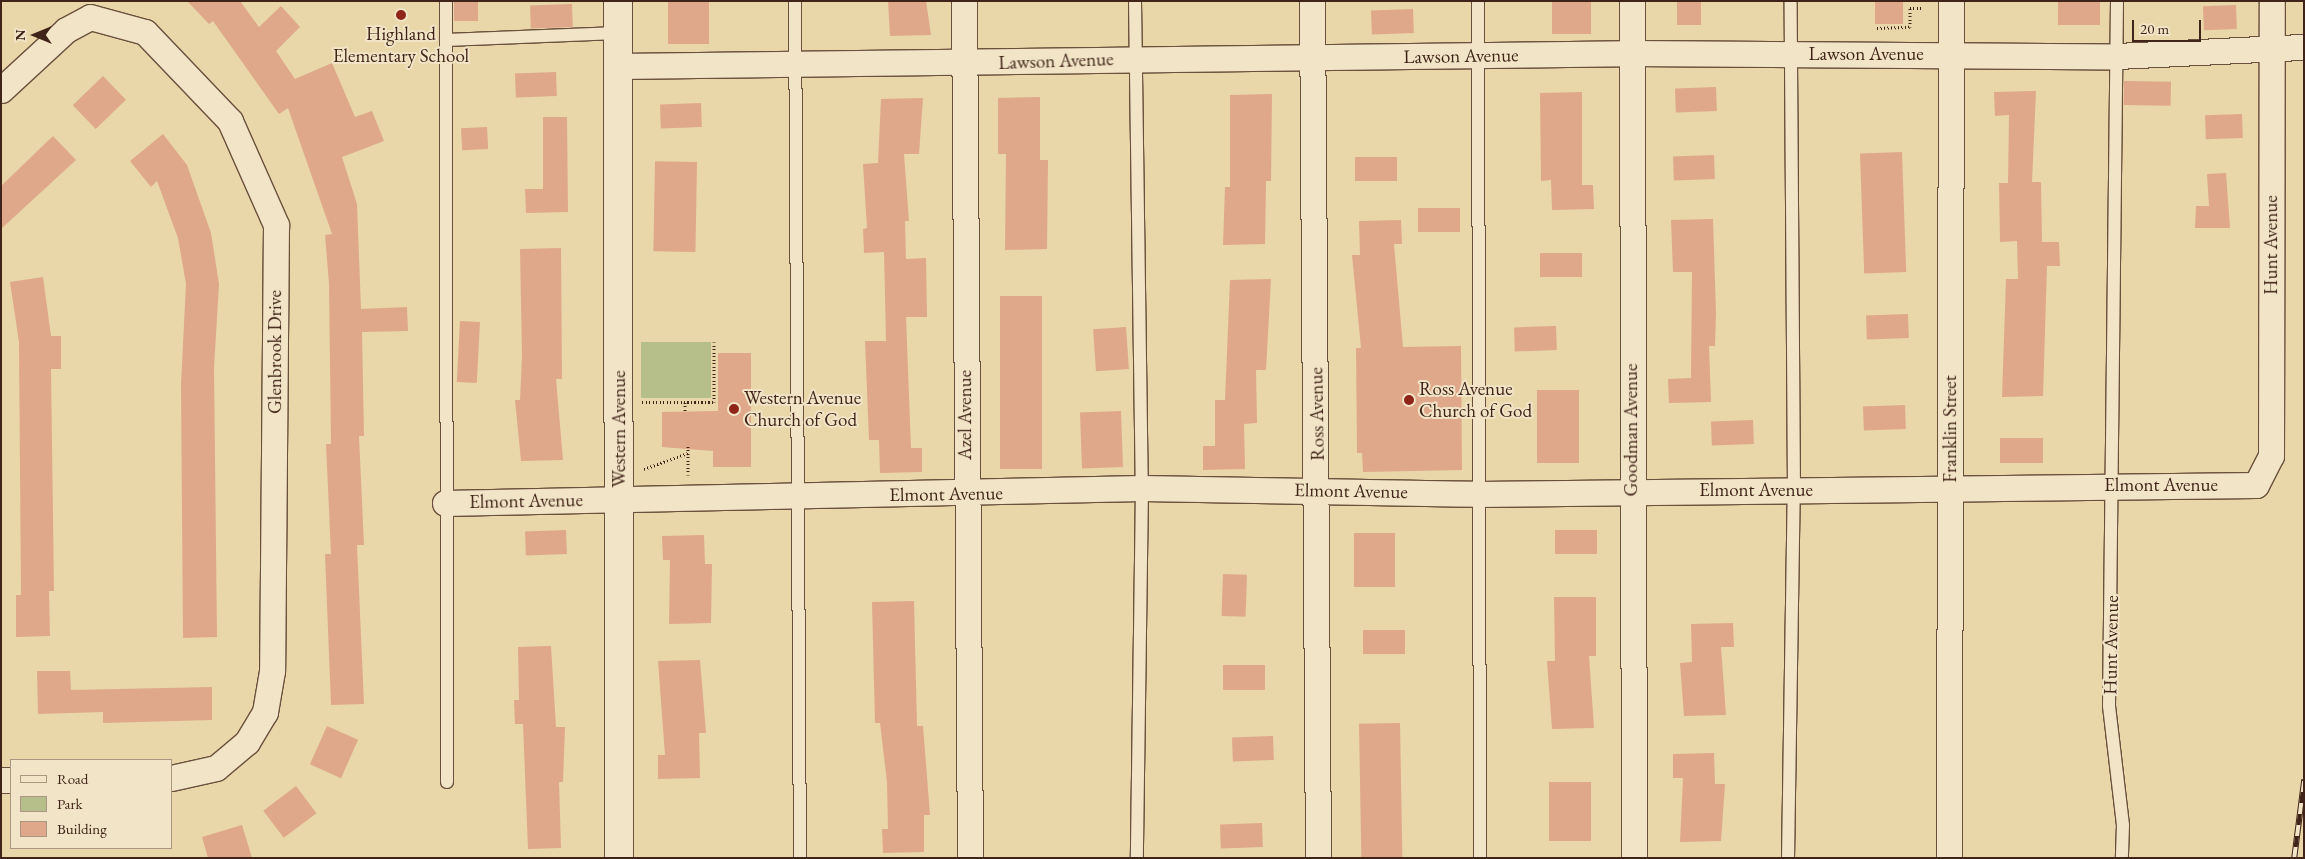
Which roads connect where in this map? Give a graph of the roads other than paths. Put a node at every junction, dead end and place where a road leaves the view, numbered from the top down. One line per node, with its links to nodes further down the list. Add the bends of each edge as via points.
1 (446, 1): 14 (lane)
2 (618, 1): 13 (street, Western Avenue)
3 (795, 1): 24 (lane)
4 (964, 1): 25 (street, Azel Avenue)
5 (1135, 1): 22 (lane)
6 (1312, 1): 23 (street, Ross Avenue)
7 (1478, 1): 20 (lane)
8 (1632, 1): 17 (street, Goodman Avenue)
9 (1791, 1): 18 (lane)
10 (1951, 1): 19 (street, Franklin Street)
11 (2117, 1): 21 (lane, Hunt Avenue)
12 (2272, 1): 15 (street, Hunt Avenue)
13 (618, 33): 14 (lane); 26 (street, Western Avenue)
14 (446, 40): 39 (lane)
15 (2271, 47): 16 (street, Lawson Avenue); 21 (street, Lawson Avenue); 29 (street, Hunt Avenue, via 2271,456)
16 (2304, 47)
17 (1632, 54): 18 (street, Lawson Avenue); 20 (street, Lawson Avenue); 32 (street, Goodman Avenue)
18 (1791, 54): 19 (street, Lawson Avenue); 33 (lane)
19 (1951, 54): 21 (street, Lawson Avenue); 34 (street, Franklin Street)
20 (1478, 55): 23 (street, Lawson Avenue); 36 (lane)
21 (2117, 56): 28 (lane, Hunt Avenue)
22 (1135, 58): 23 (street, Lawson Avenue); 25 (street, Lawson Avenue); 30 (lane)
23 (1312, 60): 31 (street, Ross Avenue)
24 (796, 64): 25 (street, Lawson Avenue); 26 (street, Lawson Avenue); 37 (lane)
25 (964, 65): 35 (street, Azel Avenue)
26 (618, 66): 38 (street, Western Avenue)
27 (1, 90): 40 (street, Glenbrook Drive, via 66,30 90,17 116,21 145,32 230,121 276,225 272,671 265,712 247,742 216,768)
28 (2115, 485): 29 (street, Elmont Avenue); 34 (street, Elmont Avenue); 51 (lane, Hunt Avenue, via 2109,706 2121,805)
29 (2256, 485)
30 (1142, 488): 31 (street, Elmont Avenue); 35 (street, Elmont Avenue); 45 (lane)
31 (1318, 489): 36 (street, Elmont Avenue); 46 (street, Ross Avenue)
32 (1631, 489): 33 (street, Elmont Avenue); 36 (street, Elmont Avenue); 48 (street, Goodman Avenue)
33 (1794, 490): 34 (street, Elmont Avenue); 49 (lane)
34 (1950, 490): 50 (street, Franklin Street)
35 (966, 494): 37 (street, Elmont Avenue); 44 (street, Azel Avenue)
36 (1478, 494): 47 (lane)
37 (800, 496): 38 (street, Elmont Avenue); 43 (lane)
38 (619, 499): 39 (street, Elmont Avenue); 42 (street, Western Avenue)
39 (445, 503): 41 (lane)
40 (172, 778)
41 (447, 782)
42 (619, 858)
43 (800, 858)
44 (970, 858)
45 (1137, 858)
46 (1318, 858)
47 (1480, 858)
48 (1634, 858)
49 (1788, 858)
50 (1949, 858)
51 (2122, 858)

